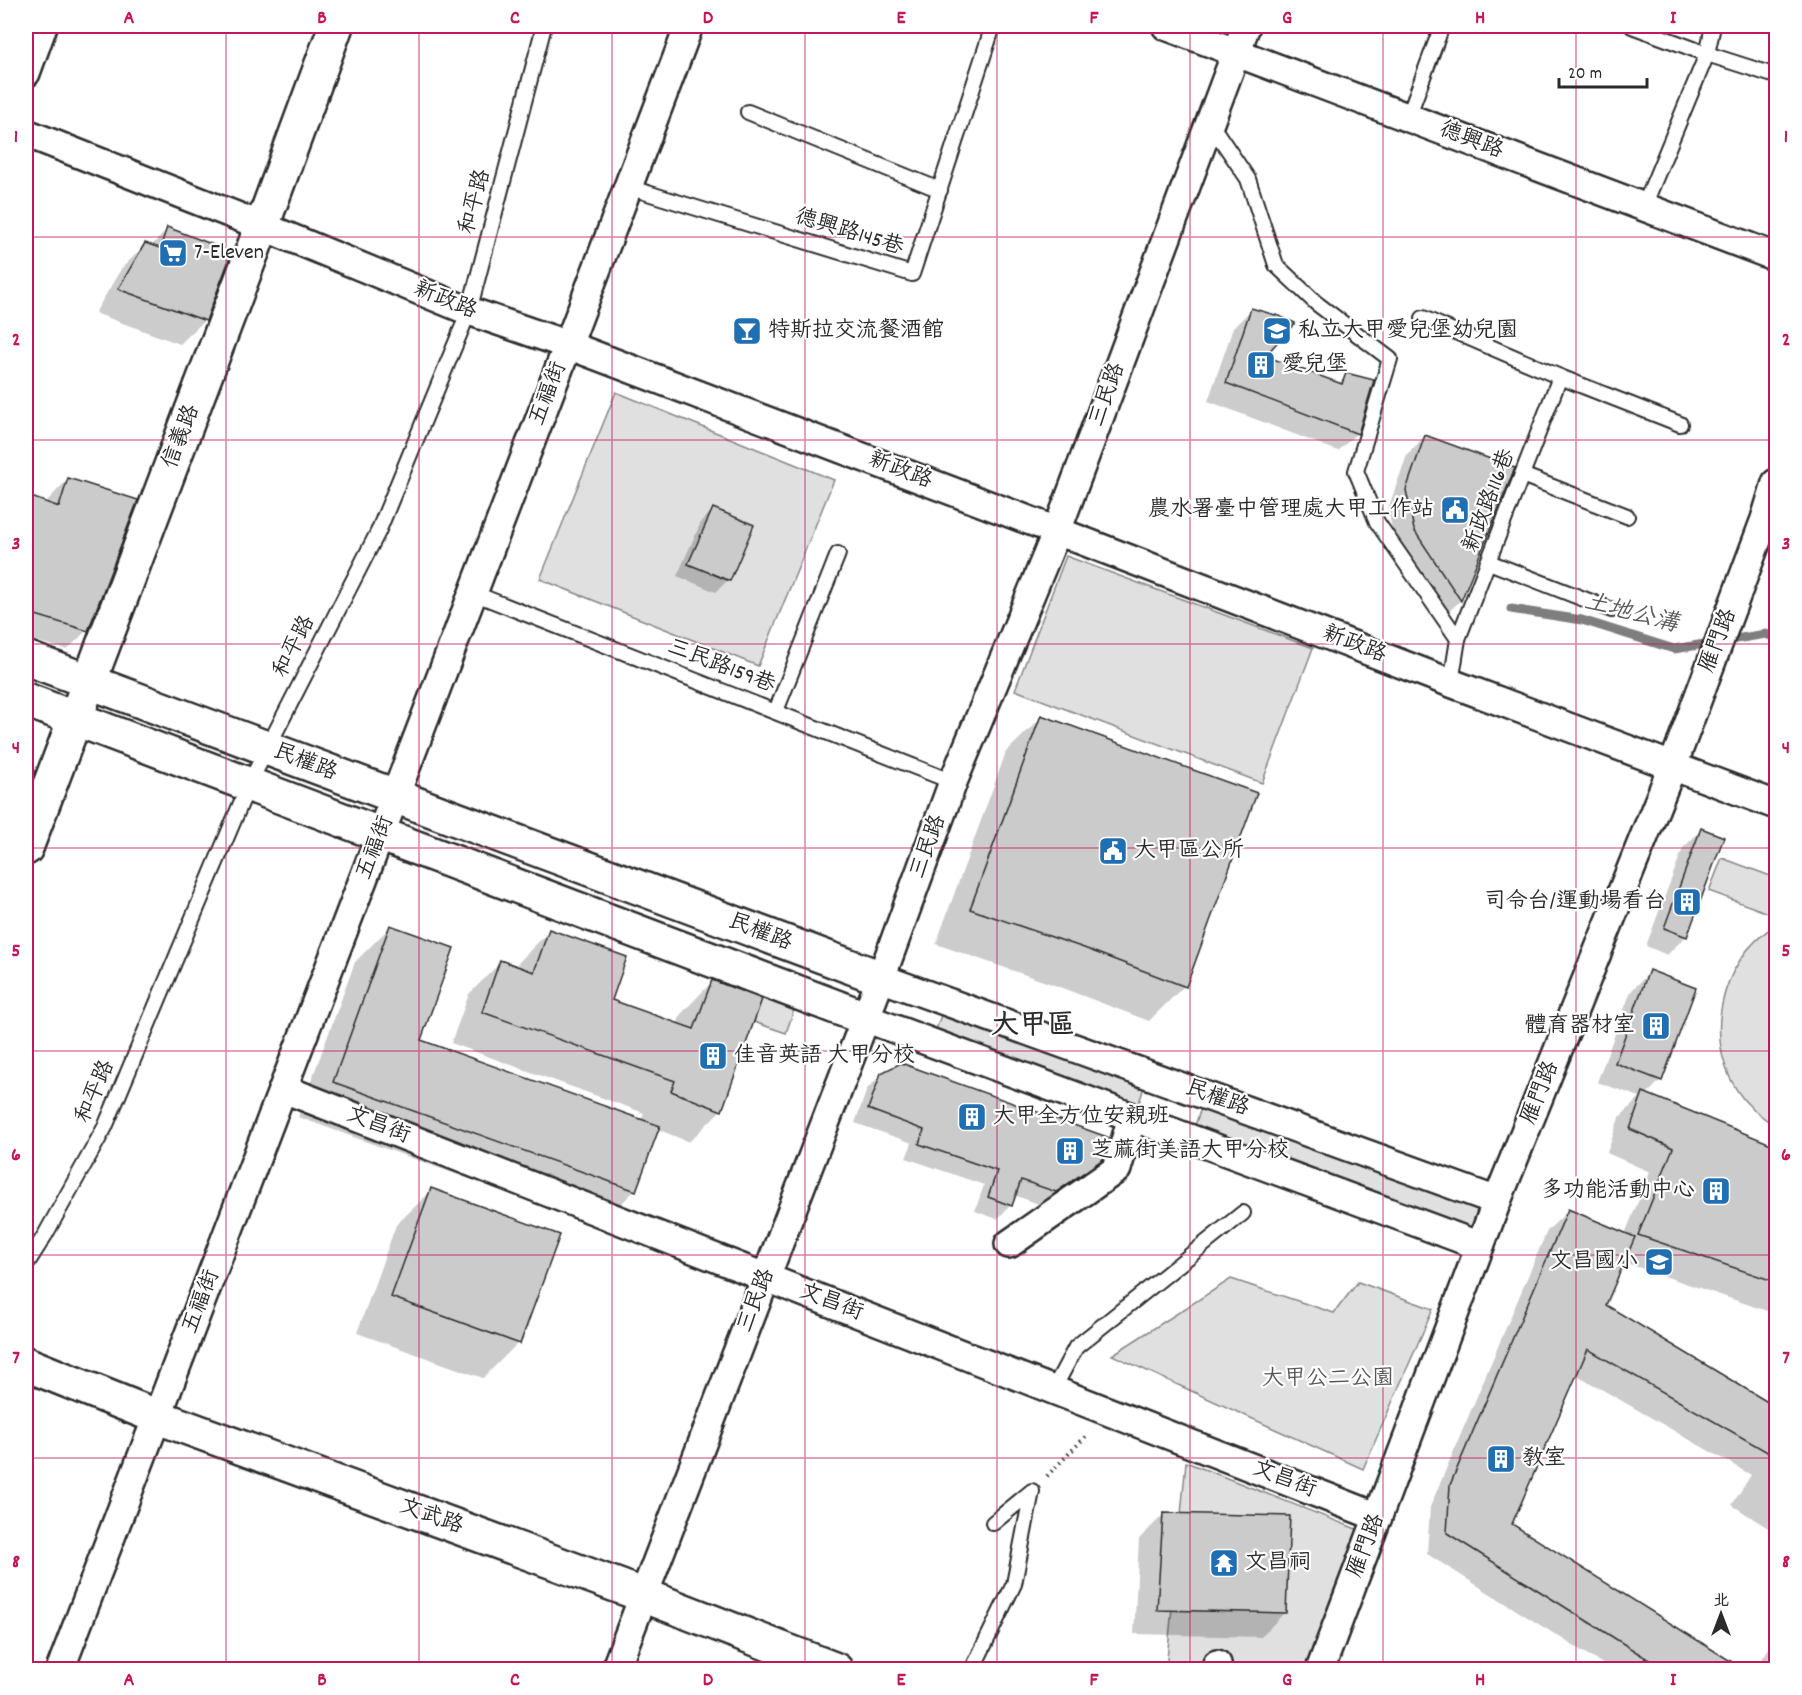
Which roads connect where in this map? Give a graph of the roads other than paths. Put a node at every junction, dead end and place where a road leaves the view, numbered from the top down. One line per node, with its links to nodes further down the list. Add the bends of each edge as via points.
1 (43, 26): 13 (street)
2 (336, 26): 22 (street, 信義路)
3 (544, 26): 24 (lane, 和平路)
4 (689, 26): 19 (street, 五福街)
5 (993, 26): 20 (lane, 德興路145巷)
6 (1166, 26): 11 (street, 德興路)
7 (1246, 26): 11 (street, 三民路)
8 (1442, 26): 16 (lane)
9 (1632, 26): 12 (lane)
10 (1713, 26): 12 (lane)
11 (1236, 52): 16 (street, 德興路); 17 (street, 三民路)
12 (1707, 54): 14 (lane); 21 (lane)
13 (26, 73)
14 (1776, 76)
15 (748, 112): 20 (lane)
16 (1408, 117): 21 (street, 德興路)
17 (1210, 123): 33 (street, 三民路); 38 (lane, via 1248,179 1276,265 1316,303 1390,359 1356,471 1377,522)
18 (26, 133): 22 (street, 新政路)
19 (628, 187): 20 (lane, 德興路145巷, via 912,274); 26 (street, 五福街)
20 (940, 190)
21 (1644, 206): 23 (street, 德興路)
22 (262, 226): 24 (street, 新政路); 40 (street, 信義路)
23 (1776, 256)
24 (469, 311): 26 (street, 新政路); 45 (lane, 和平路, via 378,532)
25 (1423, 318): 27 (lane)
26 (568, 345): 33 (street, 新政路); 36 (street, 五福街)
27 (1560, 377): 28 (lane); 29 (lane, 新政路116巷)
28 (1680, 424)
29 (1522, 475): 31 (lane); 35 (lane, 新政路116巷)
30 (1776, 483): 32 (street, 雁門路)
31 (1627, 516)
32 (1771, 522): 46 (street, 雁門路)
33 (1058, 531): 41 (street, 新政路); 47 (street, 三民路)
34 (838, 554): 43 (lane)
35 (1489, 562): 37 (lane); 38 (lane, 新政路116巷)
36 (473, 593): 43 (lane, 三民路159巷); 49 (street, 五福街)
37 (1612, 610)
38 (1458, 639): 41 (lane, 新政路116巷)
39 (26, 658): 40 (street, 民權路)
40 (88, 682): 44 (street, 信義路); 45 (street, 民權路)
41 (1451, 683): 46 (street, 新政路)
42 (26, 700): 44 (street, 民權路)
43 (776, 711): 47 (lane, 三民路159巷)
44 (75, 719): 48 (street, 民權路); 52 (street, 信義路)
45 (267, 749): 48 (lane, 和平路); 49 (street, 民權路)
46 (1672, 765): 50 (street, 新政路); 58 (street, 雁門路)
47 (953, 782): 53 (street, 三民路)
48 (249, 784): 51 (street, 民權路); 62 (lane, 和平路, via 105,1127)
49 (395, 797): 51 (street, 五福街); 53 (street, 民權路)
50 (1776, 805)
51 (381, 835): 54 (street, 民權路); 56 (street, 五福街)
52 (26, 848)
53 (881, 978): 54 (street, 三民路); 55 (street, 民權路)
54 (866, 1018): 57 (street, 民權路); 63 (street, 三民路)
55 (1178, 1086): 57 (street); 58 (street, 民權路)
56 (284, 1089): 63 (street, 文昌街); 66 (street, 五福街)
57 (1153, 1125): 60 (street, via 1117,1169); 61 (street, 民權路)
58 (1497, 1201): 61 (street, 雁門路)
59 (1243, 1214): 65 (lane, via 1076,1347)
60 (1009, 1244)
61 (1480, 1246): 67 (street, 雁門路)
62 (26, 1265)
63 (766, 1278): 65 (street, 文昌街); 69 (street, 三民路)
64 (26, 1364): 66 (street, 文武路)
65 (1053, 1390): 67 (street, 文昌街)
66 (158, 1417): 69 (street, 文武路); 70 (street, 五福街)
67 (1378, 1517): 74 (street, 雁門路)
68 (993, 1523): 73 (lane, via 1032,1491 1014,1584)
69 (643, 1595): 71 (street, 三民路); 72 (street, 文武路)
70 (60, 1670)
71 (615, 1670)
72 (836, 1670)
73 (972, 1670)
74 (1320, 1670)

